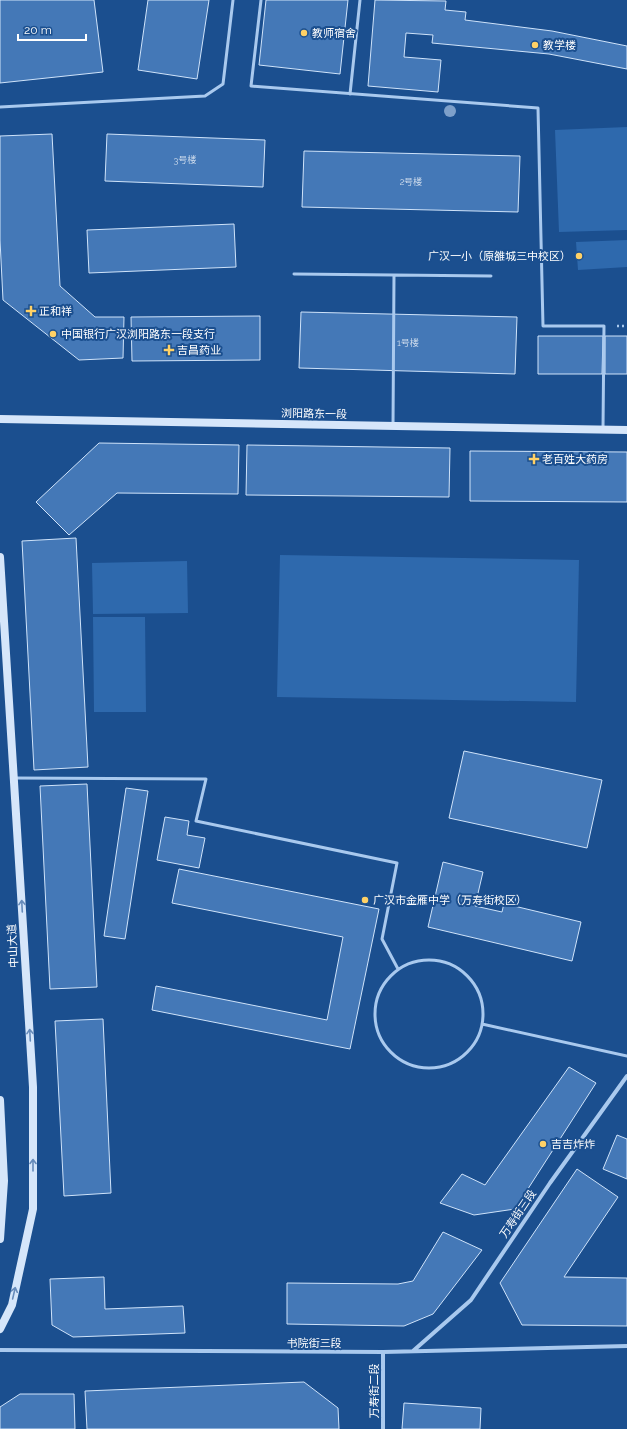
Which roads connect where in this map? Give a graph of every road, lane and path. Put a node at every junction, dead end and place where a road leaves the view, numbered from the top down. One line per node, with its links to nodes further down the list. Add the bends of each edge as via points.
1 (233, 0): 5 (lane, via 223,84 205,96)
2 (261, 0): 4 (lane, via 250,86)
3 (360, 0): 4 (lane)
4 (350, 94): 11 (lane, via 538,108 543,326 604,326)
5 (0, 107)
6 (294, 274): 7 (lane)
7 (394, 275): 8 (lane); 10 (lane)
8 (491, 276)
9 (0, 419): 10 (main road, 浏阳路东一段)
10 (394, 426): 11 (main road, 浏阳路东一段)
11 (603, 430): 12 (main road, 浏阳路东一段)
12 (627, 430)
13 (0, 557): 14 (main road, 中山大道)
14 (14, 778): 15 (lane, via 206,779 196,820 397,863 382,939); 22 (main road, 中山大道, one-way to 14, via 12,1305 33,1209 33,1086)
15 (398, 969): 16 (lane, via 408,963 426,959 444,961 460,969 473,982 481,997); 16 (lane, via 381,987 374,1004 374,1023 380,1040 392,1054 406,1064 424,1068 442,1067 458,1060 471,1048)
16 (482, 1024): 17 (lane)
17 (627, 1056)
18 (627, 1076): 26 (street, 万寿街三段, via 471,1300)
19 (0, 1100): 20 (main road)
20 (2, 1182): 21 (main road)
21 (0, 1239)
22 (0, 1329)
23 (627, 1346): 26 (street, 书院街三段)
24 (0, 1350): 25 (street, 书院街三段)
25 (383, 1352): 26 (street, 书院街三段); 27 (street, 万寿街二段)
26 (412, 1352)
27 (383, 1429)

